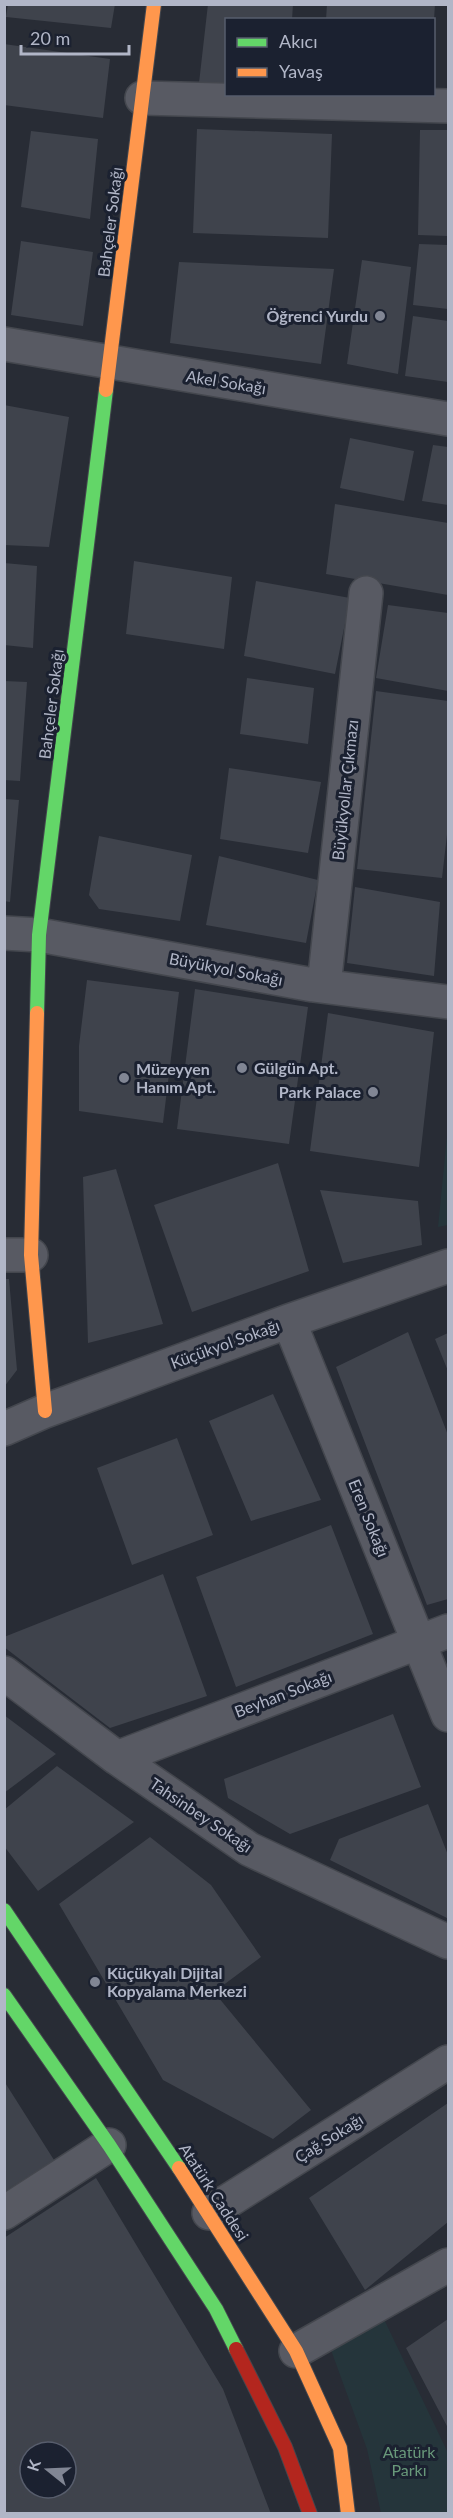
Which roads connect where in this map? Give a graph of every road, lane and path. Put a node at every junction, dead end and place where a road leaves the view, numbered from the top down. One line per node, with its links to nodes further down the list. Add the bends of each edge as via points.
1 (154, 4): 2 (street, Bahçeler Sokağı)
2 (142, 98): 3 (street); 5 (street, Bahçeler Sokağı)
3 (448, 106)
4 (4, 344): 5 (street, Akel Sokağı)
5 (110, 363): 6 (street, Akel Sokağı); 9 (street, Bahçeler Sokağı)
6 (448, 419)
7 (366, 593): 10 (street, Büyükyollar Çıkmazı)
8 (4, 933): 9 (street, Büyükyol Sokağı)
9 (39, 935): 10 (street, Büyükyol Sokağı); 12 (street, Bahçeler Sokağı)
10 (324, 986): 11 (street, Büyükyol Sokağı)
11 (448, 1002)
12 (18, 1255): 15 (street, Bahçeler Sokağı)
13 (448, 1266): 14 (street, Küçükyol Sokağı)
14 (289, 1321): 15 (street, Küçükyol Sokağı); 17 (street, Eren Sokağı)
15 (45, 1411): 16 (street, Küçükyol Sokağı)
16 (4, 1429)
17 (434, 1636): 19 (street, Eren Sokağı); 20 (street, Beyhan Sokağı)
18 (4, 1672): 20 (street, Tahsinbey Sokağı)
19 (448, 1715)
20 (117, 1758): 22 (street, Tahsinbey Sokağı, via 249,1849)
21 (4, 1910): 27 (street, Atatürk Caddesi)
22 (448, 1942)
23 (4, 1995): 25 (street)
24 (448, 2062): 27 (street, Çağ Sokağı)
25 (109, 2145): 26 (street); 30 (street, via 216,2309 285,2447)
26 (4, 2213)
27 (208, 2213): 29 (street, Atatürk Caddesi)
28 (448, 2265): 29 (street)
29 (296, 2351): 31 (street, Atatürk Caddesi, via 340,2448)
30 (310, 2514)
31 (348, 2514)

